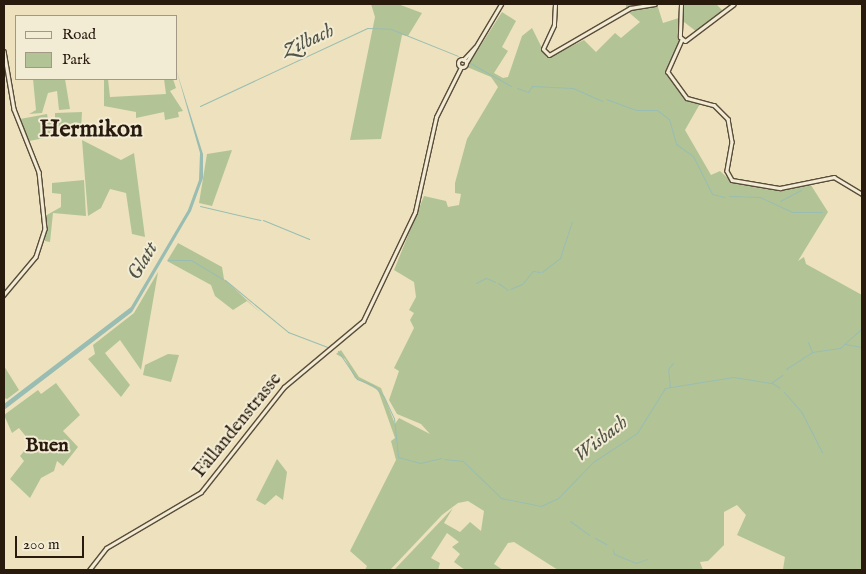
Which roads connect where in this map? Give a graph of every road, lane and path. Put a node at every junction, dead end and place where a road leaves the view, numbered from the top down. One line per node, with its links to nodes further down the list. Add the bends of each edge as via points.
1 (502, 4): 8 (main road)
2 (555, 4): 3 (main road, via 554,25 543,49 549,55 630,8)
3 (655, 4)
4 (681, 4): 6 (main road)
5 (734, 4): 6 (main road, via 689,40)
6 (682, 40): 10 (street, via 668,72 687,98 714,105 728,119 732,142 727,171 732,180 780,188 834,177)
7 (4, 50): 11 (street, via 14,109 39,172 44,229 36,257)
8 (465, 61): 9 (main road); 9 (main road, Fällandenstrasse, via 458,62)
9 (461, 67): 12 (main road, Fällandenstrasse, via 438,108 415,212 378,296 356,330 284,388 201,492 106,548)
10 (862, 194)
11 (4, 295)
12 (90, 570)

